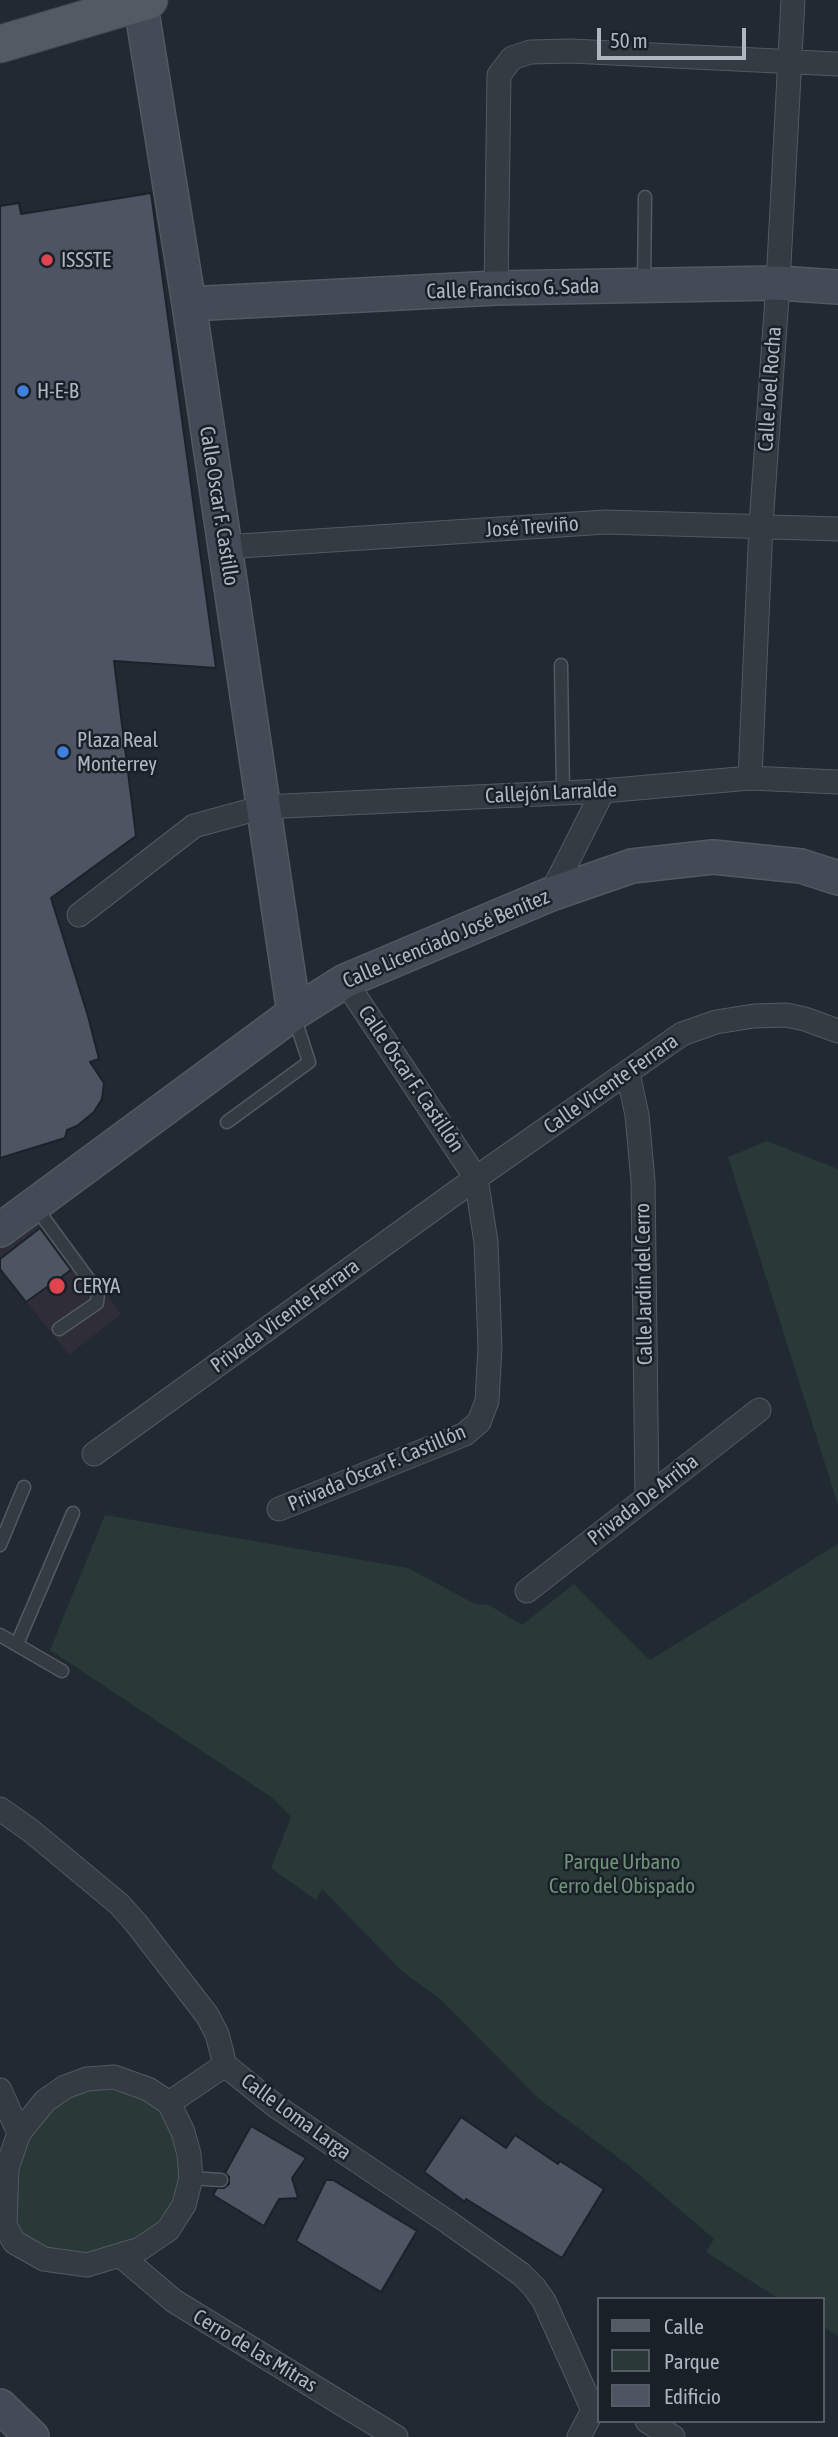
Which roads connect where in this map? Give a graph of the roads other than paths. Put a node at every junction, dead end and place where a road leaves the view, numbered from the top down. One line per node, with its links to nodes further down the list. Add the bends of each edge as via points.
1 (93, 0): 4 (main road)
2 (793, 0): 6 (street, Calle Joel Rocha)
3 (143, 1): 5 (main road); 13 (street, Calle Oscar F. Castillo)
4 (0, 25)
5 (0, 44)
6 (790, 60): 7 (street); 9 (street, Calle Joel Rocha); 12 (street, via 571,51 530,52 512,58 499,75)
7 (838, 64)
8 (645, 197): 10 (lane)
9 (778, 283): 10 (street, Calle Francisco G. Sada); 11 (street, Calle Francisco G. Sada); 14 (street, Calle Joel Rocha)
10 (644, 285): 12 (street, Calle Francisco G. Sada)
11 (838, 287)
12 (496, 288): 13 (street, Calle Francisco G. Sada)
13 (189, 304): 16 (street, Calle Oscar F. Castillo)
14 (761, 525): 15 (street, José Treviño); 16 (street, José Treviño, via 606,522); 18 (street, Calle Joel Rocha)
15 (838, 529)
16 (225, 547): 22 (street, Calle Oscar F. Castillo)
17 (561, 665): 21 (lane)
18 (750, 778): 19 (street, Callejón Larralde); 20 (street, Callejón Larralde)
19 (838, 782)
20 (603, 791): 21 (street, Callejón Larralde); 26 (street)
21 (563, 793): 22 (street, Callejón Larralde)
22 (263, 807): 27 (street, Callejón Larralde, via 194,826); 29 (street, Calle Oscar F. Castillo)
23 (801, 866): 24 (street, Calle Licenciado José Benítez); 25 (street); 26 (street, Calle Licenciado José Benítez, via 713,857 632,866)
24 (838, 878)
25 (838, 893)
26 (551, 894): 28 (street, Calle Licenciado José Benítez)
27 (79, 915)
28 (345, 981): 29 (street, Calle Licenciado José Benítez); 33 (street, Calle Óscar F. Castillón)
29 (294, 1013): 32 (lane, via 309,1062); 34 (street, Calle Licenciado José Benítez)
30 (838, 1031): 31 (street, Calle Vicente Ferrara, via 786,1016 716,1022 682,1034)
31 (628, 1073): 33 (street, Calle Vicente Ferrara); 40 (street, Calle Jardín del Cerro, via 643,1181)
32 (227, 1122)
33 (476, 1178): 38 (street, Privada Vicente Ferrara); 41 (street, Privada Óscar F. Castillón, via 486,1242 490,1348 488,1401 479,1422 465,1434)
34 (34, 1205): 35 (street, Calle Licenciado José Benítez); 36 (lane, via 98,1292 97,1303)
35 (0, 1230)
36 (59, 1329)
37 (759, 1410): 40 (street, Privada De Arriba)
38 (94, 1454)
39 (24, 1487): 43 (lane)
40 (647, 1496): 44 (street, Privada De Arriba)
41 (279, 1509)
42 (73, 1513): 46 (lane)
43 (0, 1545)
44 (527, 1591)
45 (0, 1634): 46 (lane)
46 (17, 1644): 47 (lane)
47 (62, 1671)
48 (0, 1809): 49 (street, Calle Loma Larga, via 119,1904 136,1923 207,2015)
49 (225, 2065): 51 (street); 58 (street, Calle Loma Larga, via 277,2107 521,2274 544,2301)
50 (0, 2090): 52 (street)
51 (169, 2103): 52 (street, via 148,2089 114,2077 87,2078 45,2101); 53 (street, via 183,2132)
52 (19, 2133): 55 (street, via 7,2168)
53 (191, 2178): 54 (lane); 56 (street, via 184,2205 168,2230)
54 (221, 2180)
55 (7, 2249): 56 (street, via 87,2265)
56 (121, 2256): 61 (street, Cerro de las Mitras, via 174,2301)
57 (0, 2406): 60 (street)
58 (596, 2411): 62 (street)
59 (650, 2423): 63 (street)
60 (32, 2437)
61 (396, 2437)
62 (579, 2437)
63 (673, 2437)

